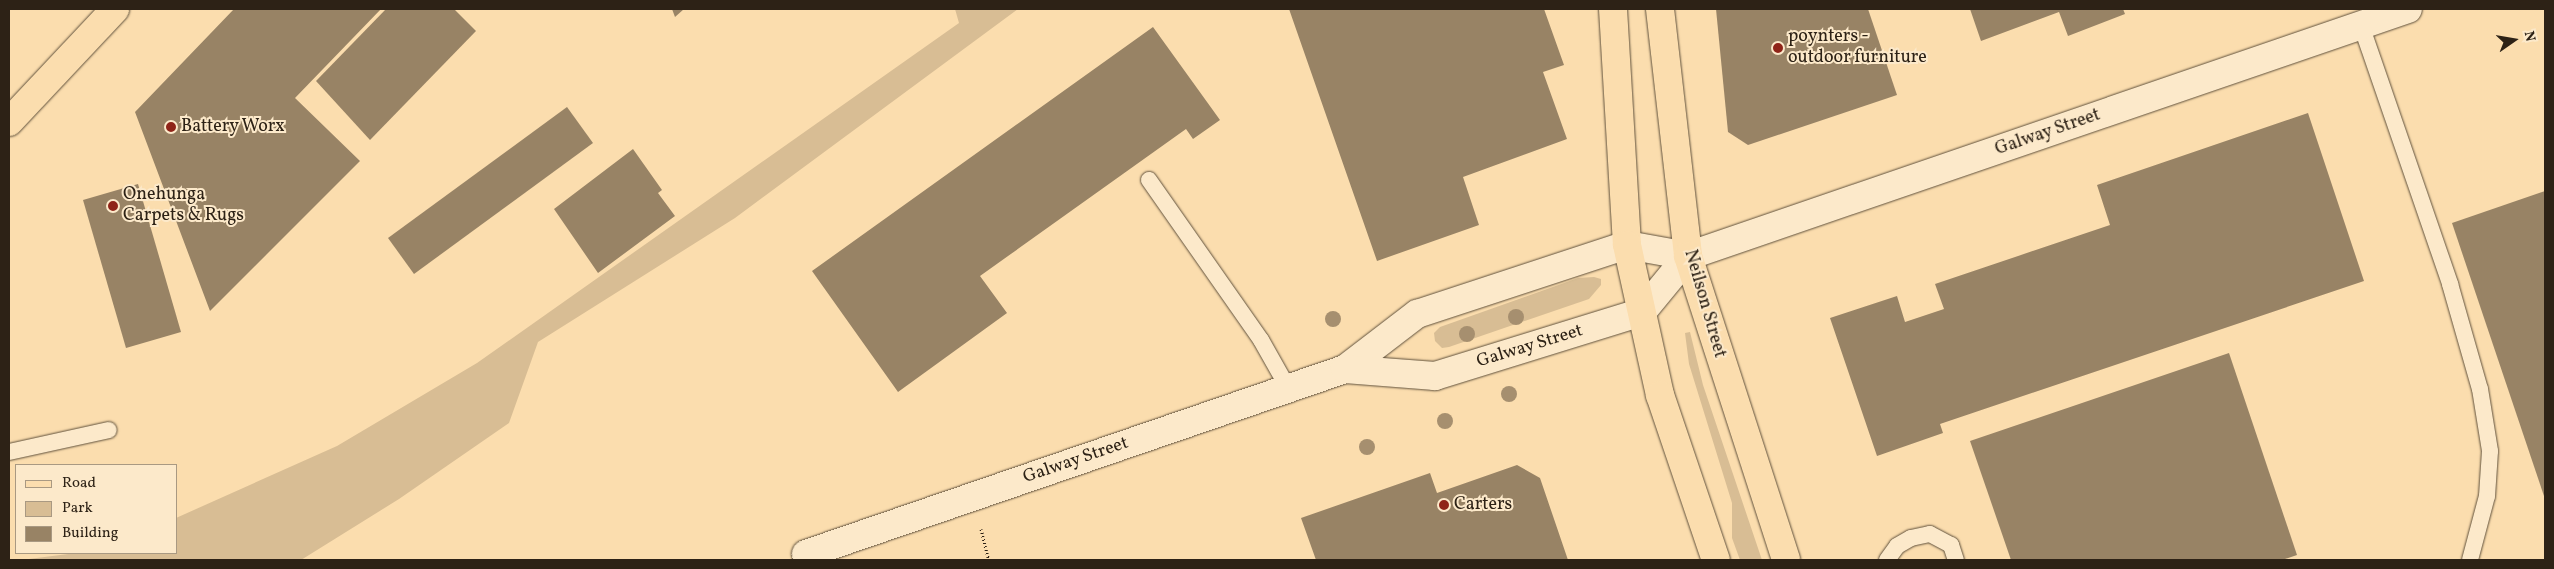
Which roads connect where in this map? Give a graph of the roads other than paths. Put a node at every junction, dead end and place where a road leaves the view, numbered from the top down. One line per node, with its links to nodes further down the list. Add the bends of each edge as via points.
1 (115, 9): 6 (main road)
2 (1613, 9): 8 (main road)
3 (1660, 9): 9 (main road, Neilson Street)
4 (2408, 9): 5 (street, Galway Street)
5 (2361, 25): 9 (street, Galway Street); 20 (lane, via 2450,284 2480,388 2490,451 2487,496)
6 (9, 122)
7 (1149, 180): 12 (lane, via 1261,340)
8 (1627, 245): 9 (street, Galway Street); 10 (main road); 11 (street, Galway Street, via 1417,314)
9 (1688, 256): 10 (street); 17 (main road, Neilson Street)
10 (1642, 312): 11 (street, Galway Street, via 1435,376); 16 (main road, via 1660,395)
11 (1345, 369): 12 (street, Galway Street)
12 (1288, 388): 15 (street, Galway Street)
13 (109, 430): 14 (lane)
14 (9, 452)
15 (806, 554)
16 (1716, 560)
17 (1786, 560)
18 (1887, 560): 19 (lane, via 1897,546 1911,538 1930,534 1951,545)
19 (1956, 560)
20 (2470, 560)

